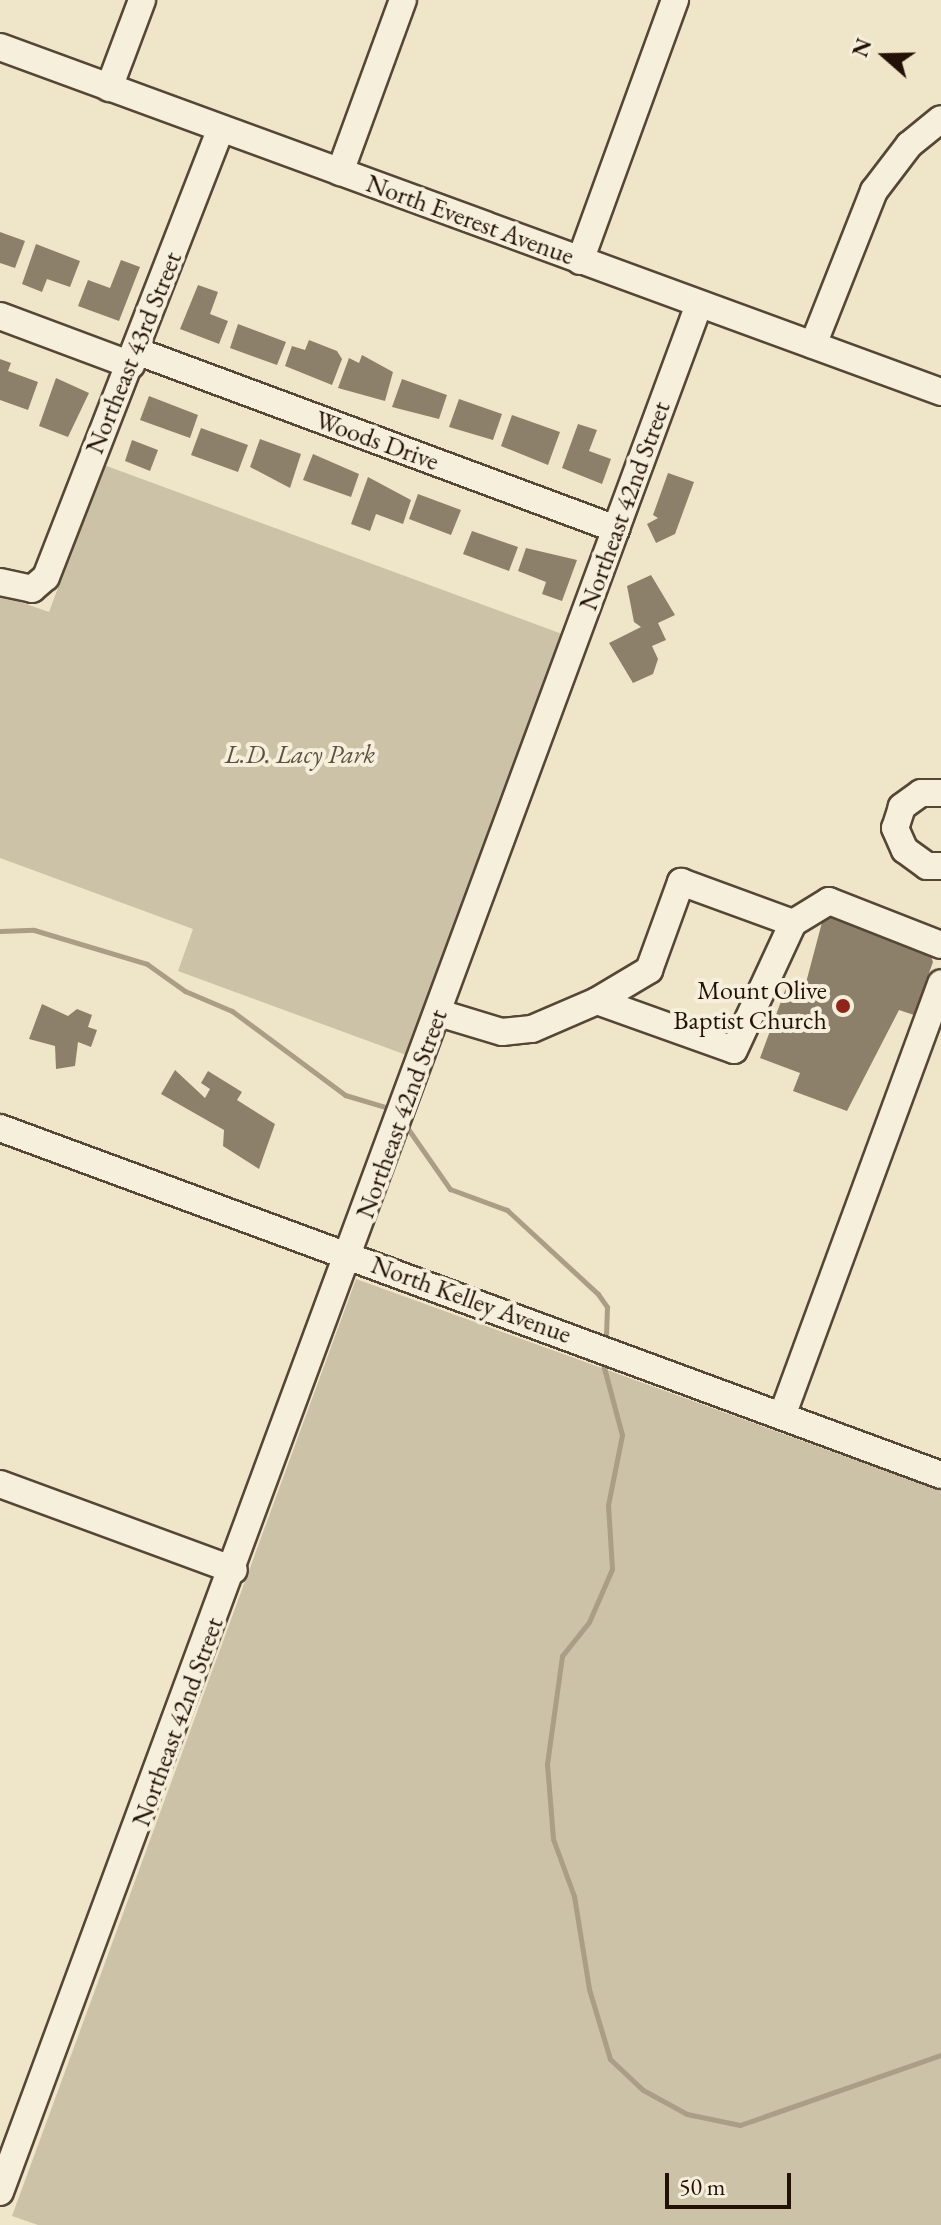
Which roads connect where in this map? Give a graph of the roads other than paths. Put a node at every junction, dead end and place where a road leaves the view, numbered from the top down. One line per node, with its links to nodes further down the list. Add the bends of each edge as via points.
1 (142, 0): 5 (street)
2 (403, 0): 8 (street)
3 (675, 0): 9 (street)
4 (0, 47): 5 (street, North Everest Avenue)
5 (109, 88): 7 (street, North Everest Avenue)
6 (941, 119): 12 (street, via 909,145 874,191)
7 (221, 129): 8 (street, North Everest Avenue); 13 (street, Northeast 43rd Street)
8 (340, 172): 9 (street, North Everest Avenue)
9 (580, 261): 10 (street, North Everest Avenue)
10 (699, 304): 12 (street, North Everest Avenue); 15 (street, Northeast 42nd Street)
11 (0, 316): 13 (street, Woods Drive)
12 (813, 345): 14 (street, North Everest Avenue)
13 (135, 359): 15 (street, Woods Drive); 16 (street, Northeast 43rd Street, via 46,577 32,589)
14 (941, 392)
15 (616, 529): 23 (street, Northeast 42nd Street)
16 (0, 582)
17 (941, 793): 18 (street, via 921,793 902,807 895,828 905,850 927,866)
18 (941, 866)
19 (793, 923): 20 (street, via 811,906 829,901); 22 (street, via 681,882 649,970); 22 (street, via 734,1050)
20 (941, 945)
21 (941, 983): 26 (street)
22 (597, 1001): 23 (street, via 532,1029 502,1032)
23 (439, 1013): 25 (street, Northeast 42nd Street)
24 (0, 1128): 25 (street, North Kelley Avenue)
25 (350, 1255): 26 (street, North Kelley Avenue); 29 (street, Northeast 42nd Street)
26 (782, 1416): 27 (street, North Kelley Avenue)
27 (941, 1475)
28 (0, 1484): 29 (street)
29 (234, 1570): 30 (street, Northeast 42nd Street)
30 (0, 2192)

